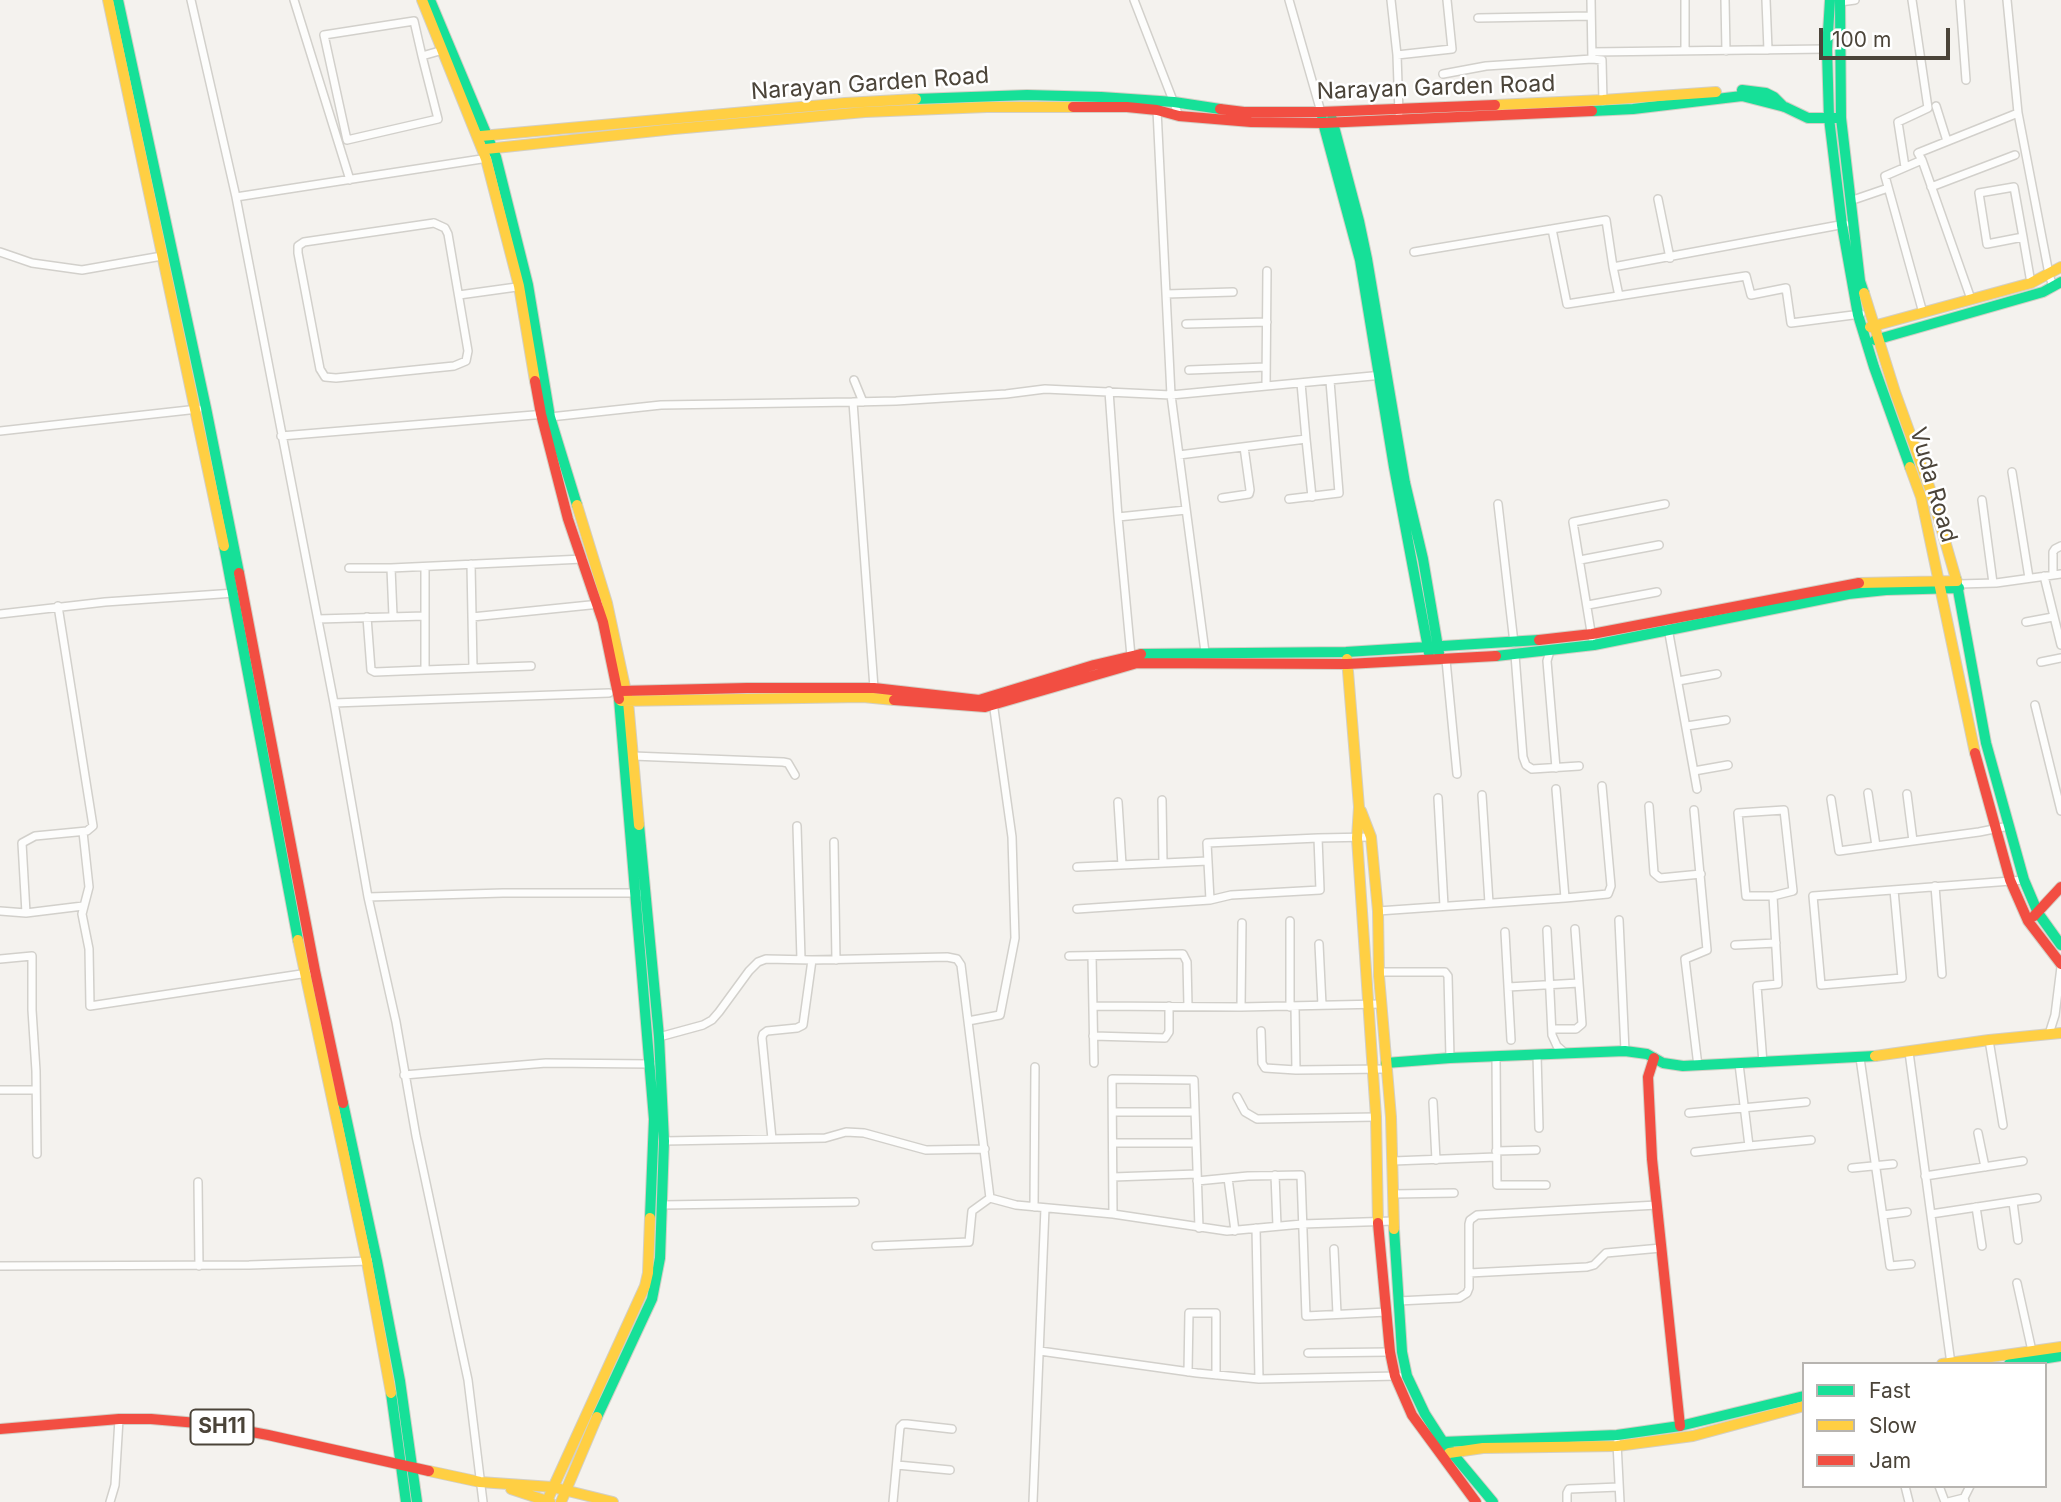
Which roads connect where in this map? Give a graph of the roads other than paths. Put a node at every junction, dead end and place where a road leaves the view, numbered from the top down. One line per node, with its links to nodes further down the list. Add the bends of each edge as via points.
1 (108, 0): 60 (street)
2 (118, 0): 93 (street)
3 (191, 0): 52 (street)
4 (294, 0): 49 (street)
5 (422, 0): 23 (street)
6 (430, 0): 43 (street)
7 (1134, 0): 32 (street)
8 (1289, 0): 39 (street)
9 (1391, 0): 27 (street)
10 (1447, 0): 27 (street, via 1452,49)
11 (1591, 0): 20 (street)
12 (1685, 0): 25 (street)
13 (1725, 0): 26 (street)
14 (1766, 0): 24 (street)
15 (1855, 0): 19 (street)
16 (1912, 0): 48 (street, via 1928,108 1898,122)
17 (1960, 0): 31 (street)
18 (2007, 0): 37 (street)
19 (1837, 1): 22 (street, Vuda Road); 41 (street, Vuda Road)
20 (1591, 16): 21 (street); 29 (street)
21 (1478, 18)
22 (1827, 49): 24 (street); 40 (street, Vuda Road)
23 (443, 50): 28 (street); 43 (street)
24 (1768, 50): 26 (street)
25 (1685, 51): 26 (street); 29 (street)
26 (1726, 51)
27 (1398, 55): 35 (street)
28 (422, 56): 28 (street, via 438,119 347,140 324,35 414,21)
29 (1592, 56): 30 (street); 33 (street, via 1602,60)
30 (1443, 74)
31 (1966, 79)
32 (1174, 102): 38 (street); 39 (street, Narayan Garden Road); 43 (street, Narayan Garden Road, via 968,96)
33 (1602, 105): 35 (street, Narayan Garden Road); 40 (street, Narayan Garden Road, via 1633,109 1742,96 1812,118); 42 (street, Narayan Garden Road)
34 (1936, 106): 44 (street)
35 (1399, 109): 39 (street, Narayan Garden Road); 42 (street)
36 (1157, 110): 38 (street, Narayan Garden Road); 45 (street, Narayan Garden Road, via 987,107 865,112); 70 (street)
37 (2018, 113): 44 (street); 65 (street)
38 (1179, 116): 39 (street, Narayan Garden Road, via 1251,122)
39 (1326, 118): 42 (street, Narayan Garden Road); 84 (street, via 1362,233)
40 (1829, 118): 41 (street); 55 (street, Vuda Road)
41 (1841, 118): 54 (street, Vuda Road)
42 (1400, 120)
43 (482, 136): 45 (street)
44 (1947, 141): 47 (street, via 1918,153)
45 (489, 153): 49 (street); 67 (street)
46 (2015, 155): 50 (street)
47 (1922, 160): 48 (street); 50 (street)
48 (1905, 167): 51 (street, via 1885,176)
49 (350, 180): 52 (street)
50 (1931, 187): 73 (street)
51 (1888, 188): 54 (street); 75 (street)
52 (236, 197): 96 (street)
53 (1658, 199): 61 (street)
54 (1850, 201): 55 (street, Vuda Road)
55 (1847, 224): 61 (street); 74 (street, Vuda Road)
56 (1552, 229): 59 (street); 62 (street, via 1606,220); 72 (street, via 1567,304)
57 (2023, 237): 57 (street, via 2014,187 1979,193 1987,244); 65 (street)
58 (0, 252): 60 (street, via 32,263 82,270)
59 (1414, 252)
60 (162, 256): 93 (street)
61 (1670, 258): 62 (street)
62 (1613, 267): 72 (street)
63 (2061, 267): 65 (street)
64 (1267, 271): 76 (street)
65 (2040, 279): 66 (street); 69 (street); 73 (street)
66 (2057, 284): 69 (street)
67 (523, 286): 71 (street); 94 (street)
68 (1233, 292): 70 (street)
69 (2043, 292): 80 (street)
70 (1166, 294): 90 (street)
71 (459, 295): 71 (street, via 468,351 464,363 325,377 297,249 304,242 440,224 448,234)
72 (1619, 296): 74 (street, via 1746,276 1751,295 1786,288 1791,323)
73 (1972, 299): 75 (street)
74 (1863, 313): 78 (street, Vuda Road); 79 (street, Vuda Road)
75 (1923, 313): 78 (street)
76 (1266, 322): 77 (street); 82 (street)
77 (1186, 324)
78 (1874, 326): 79 (street); 80 (street, Vuda Road)
79 (1863, 330): 81 (street, Vuda Road)
80 (1878, 339): 81 (street); 121 (street, Vuda Road)
81 (1867, 343): 122 (street, Vuda Road, via 1921,496)
82 (1266, 367): 83 (street); 88 (street)
83 (1189, 370)
84 (1383, 375): 86 (street); 140 (street, via 1395,475)
85 (854, 380): 92 (street)
86 (1330, 381): 87 (street); 101 (street, via 1339,493)
87 (1301, 383): 88 (street); 97 (street)
88 (1266, 386): 90 (street)
89 (1109, 391): 90 (street); 92 (street, via 1045,389); 108 (street)
90 (1171, 395): 99 (street)
91 (853, 402): 92 (street); 94 (street, via 661,405); 155 (street)
92 (863, 402)
93 (200, 409): 95 (street); 123 (street)
94 (547, 415): 96 (street); 111 (street, via 568,519); 125 (street)
95 (0, 431)
96 (281, 436): 134 (street)
97 (1306, 439): 98 (street); 101 (street)
98 (1244, 447): 99 (street); 102 (street, via 1249,494)
99 (1179, 455): 107 (street)
100 (2012, 472): 119 (street)
101 (1312, 497): 103 (street)
102 (1222, 498)
103 (1289, 499)
104 (1982, 500): 120 (street)
105 (1498, 504): 138 (street)
106 (1665, 504): 112 (street, via 1573,522)
107 (1186, 510): 108 (street); 142 (street)
108 (1118, 517): 145 (street)
109 (1659, 545): 112 (street)
110 (2061, 546): 117 (street, via 2053,552)
111 (583, 559): 113 (street); 125 (street)
112 (1580, 560): 126 (street)
113 (471, 564): 114 (street); 132 (street)
114 (425, 567): 116 (street); 130 (street)
115 (349, 568): 116 (street)
116 (391, 568): 129 (street)
117 (2057, 575): 118 (street)
118 (2044, 576): 119 (street); 133 (street)
119 (2029, 578): 120 (street)
120 (1993, 583): 121 (street)
121 (1958, 584): 122 (street); 184 (street, Vuda Road, via 1986,743)
122 (1932, 585): 136 (street, via 1854,584); 185 (street, Vuda Road)
123 (239, 592): 127 (street); 234 (street); 236 (street)
124 (1657, 592): 126 (street)
125 (603, 603): 132 (street); 156 (street)
126 (1588, 605): 137 (street)
127 (58, 607): 128 (street); 186 (street, via 93,823 92,829)
128 (0, 614)
129 (393, 616): 130 (street); 131 (street)
130 (425, 616): 152 (street)
131 (368, 617): 134 (street); 152 (street, via 371,670)
132 (472, 617): 151 (street)
133 (2053, 617): 135 (street); 139 (street)
134 (318, 619): 158 (street)
135 (2026, 622)
136 (1668, 625): 137 (street); 154 (street)
137 (1593, 640): 138 (street); 141 (street)
138 (1514, 643): 140 (street)
139 (2061, 645)
140 (1434, 648): 143 (street); 147 (street)
141 (1550, 651): 144 (street); 165 (street, via 1547,661)
142 (1205, 652): 143 (street); 145 (street)
143 (1346, 652): 149 (street)
144 (1515, 655): 147 (street); 165 (street, via 1524,761 1532,769)
145 (1131, 656): 157 (street)
146 (2061, 658): 148 (street)
147 (1439, 660): 149 (street); 167 (street)
148 (2041, 662)
149 (1347, 664): 157 (street, via 1137,663); 180 (street)
150 (531, 666): 151 (street)
151 (473, 668): 152 (street)
152 (425, 670)
153 (1717, 674): 154 (street)
154 (1678, 681): 161 (street)
155 (874, 688): 156 (street); 157 (street)
156 (620, 695): 157 (street, via 863,697 977,707); 158 (street); 162 (street); 203 (street)
157 (993, 702): 249 (street, via 1012,837 1015,938 1000,1016)
158 (334, 703): 205 (street)
159 (2035, 705): 182 (street)
160 (1726, 720): 161 (street)
161 (1687, 726): 166 (street)
162 (633, 755): 168 (street, via 783,762); 203 (street)
163 (1728, 765): 166 (street)
164 (1579, 766): 165 (street)
165 (1556, 768)
166 (1694, 771): 171 (street)
167 (1457, 774)
168 (795, 775)
169 (1602, 786): 206 (street, via 1610,891)
170 (1556, 789): 206 (street)
171 (1697, 789)
172 (1868, 793): 192 (street)
173 (1907, 794): 190 (street)
174 (1482, 795): 208 (street)
175 (1438, 798): 210 (street)
176 (1831, 799): 192 (street, via 1839,851)
177 (1161, 800): 194 (street)
178 (1118, 803): 195 (street)
179 (1649, 806): 197 (street, via 1654,873 1660,878)
180 (1359, 807): 187 (street); 189 (street)
181 (1694, 810): 197 (street)
182 (2061, 811)
183 (797, 826): 230 (street)
184 (2009, 826): 185 (street); 199 (street, Vuda Road)
185 (1994, 830): 190 (street); 198 (street, Vuda Road)
186 (83, 832): 209 (street, via 89,887); 214 (street, via 35,836 22,843)
187 (1371, 837): 189 (street); 213 (street)
188 (1318, 838): 189 (street); 193 (street, via 1207,843); 207 (street, via 1320,890)
189 (1357, 838): 241 (street)
190 (1913, 841): 192 (street)
191 (834, 842): 232 (street)
192 (1876, 846)
193 (1208, 861): 194 (street); 207 (street)
194 (1163, 863): 195 (street)
195 (1122, 865): 196 (street)
196 (1077, 867)
197 (1701, 874): 271 (street, via 1707,950 1685,959)
198 (2002, 880): 199 (street); 200 (street); 218 (street, Vuda Road)
199 (2024, 880): 215 (street, Vuda Road)
200 (1935, 886): 202 (street); 237 (street)
201 (2061, 887): 215 (street)
202 (1894, 890): 202 (street, via 1814,896 1821,985 1902,978)
203 (639, 893): 205 (street); 255 (street); 268 (street)
204 (1773, 896): 204 (street, via 1793,891 1784,810 1738,813 1746,896); 223 (street)
205 (368, 897): 275 (street)
206 (1564, 898): 208 (street)
207 (1210, 900): 211 (street)
208 (1489, 903): 210 (street)
209 (83, 906): 214 (street); 236 (street, via 90,1006)
210 (1444, 906): 213 (street)
211 (1077, 909)
212 (0, 911): 214 (street)
213 (1378, 911): 235 (street)
214 (26, 913)
215 (2038, 913): 218 (street); 226 (street, Vuda Road)
216 (1619, 919): 258 (street)
217 (1290, 921): 248 (street)
218 (2028, 921): 233 (street, Vuda Road)
219 (1242, 923): 247 (street)
220 (1575, 929): 238 (street)
221 (1547, 930): 239 (street)
222 (1505, 932): 240 (street)
223 (1776, 943): 225 (street); 267 (street, via 1779,984 1757,986)
224 (1319, 944): 246 (street)
225 (1735, 945)
226 (2061, 946)
227 (1069, 956): 228 (street)
228 (1092, 956): 243 (street); 245 (street, via 1183,954)
229 (0, 959): 277 (street, via 32,956)
230 (801, 959): 231 (street); 255 (street, via 758,962 712,1020)
231 (811, 960): 232 (street); 289 (street, via 803,1024 767,1031 761,1038)
232 (836, 960): 249 (street, via 957,959)
233 (2061, 966): 253 (street, via 2055,1015)
234 (315, 971): 236 (street); 341 (street)
235 (1379, 972): 242 (street); 263 (street, via 1445,972 1450,981)
236 (304, 974): 341 (street)
237 (1942, 974)
238 (1579, 983): 239 (street); 250 (street, via 1582,1024)
239 (1550, 985): 240 (street); 250 (street)
240 (1508, 987): 256 (street)
241 (1367, 1004): 242 (street); 246 (street); 274 (street)
242 (1381, 1004): 270 (street)
243 (1093, 1006): 244 (street); 254 (street)
244 (1169, 1006): 245 (street); 254 (street, via 1166,1038)
245 (1188, 1006): 247 (street)
246 (1322, 1006): 248 (street)
247 (1241, 1007): 248 (street)
248 (1293, 1007): 273 (street)
249 (968, 1021): 295 (street)
250 (1552, 1029): 260 (street, via 1553,1041)
251 (1261, 1031): 273 (street, via 1263,1066)
252 (2061, 1033): 253 (street)
253 (2045, 1034): 257 (street)
254 (1093, 1036): 266 (street)
255 (659, 1037): 268 (street)
256 (1511, 1040)
257 (1989, 1040): 259 (street); 286 (street)
258 (1625, 1051): 260 (street); 264 (street)
259 (1909, 1052): 265 (street); 308 (street)
260 (1565, 1053): 261 (street)
261 (1537, 1054): 262 (street); 287 (street)
262 (1496, 1056): 263 (street); 299 (street)
263 (1450, 1058): 270 (street)
264 (1654, 1058): 271 (street); 321 (street, via 1648,1077)
265 (1860, 1058): 267 (street); 304 (street)
266 (1094, 1063)
267 (1763, 1063): 269 (street)
268 (655, 1064): 275 (street, via 546,1063); 291 (street); 381 (street, via 645,1286)
269 (1739, 1064): 271 (street); 281 (street)
270 (1386, 1066): 274 (street); 301 (street)
271 (1698, 1066)
272 (1034, 1067): 322 (street)
273 (1296, 1070): 274 (street)
274 (1372, 1070): 285 (street)
275 (404, 1075): 379 (street, via 468,1380)
276 (0, 1090): 277 (street)
277 (36, 1090): 298 (street)
278 (1237, 1097): 285 (street, via 1245,1112 1257,1119)
279 (1433, 1102): 300 (street)
280 (1807, 1102): 281 (street)
281 (1744, 1107): 284 (street); 294 (street)
282 (1113, 1112): 283 (street); 283 (street, via 1112,1079 1194,1080); 292 (street)
283 (1195, 1112): 293 (street)
284 (1689, 1113)
285 (1376, 1117): 330 (street)
286 (2003, 1125)
287 (1539, 1128)
288 (1978, 1133): 305 (street)
289 (772, 1139): 291 (street); 295 (street, via 825,1138 846,1132 926,1150)
290 (1811, 1140): 294 (street)
291 (664, 1141): 320 (street)
292 (1113, 1143): 293 (street); 309 (street)
293 (1196, 1143): 310 (street)
294 (1749, 1146): 297 (street)
295 (985, 1149): 316 (street)
296 (1536, 1150): 299 (street)
297 (1695, 1152)
298 (37, 1154)
299 (1496, 1154): 300 (street); 313 (street, via 1497,1185)
300 (1436, 1160): 301 (street)
301 (1393, 1161): 315 (street)
302 (2023, 1161): 305 (street)
303 (1894, 1164): 304 (street)
304 (1875, 1165): 306 (street); 328 (street)
305 (1985, 1167): 308 (street)
306 (1852, 1168)
307 (1275, 1175): 311 (street); 331 (street, via 1301,1175); 332 (street)
308 (1926, 1176): 327 (street)
309 (1113, 1177): 310 (street); 326 (street)
310 (1197, 1177): 311 (street); 333 (street)
311 (1228, 1178): 335 (street)
312 (198, 1182): 344 (street)
313 (1546, 1185)
314 (1454, 1193): 315 (street)
315 (1393, 1194): 329 (street)
316 (990, 1198): 322 (street); 337 (street, via 972,1211 969,1242)
317 (2037, 1198): 319 (street)
318 (855, 1202): 320 (street)
319 (2013, 1202): 323 (street); 336 (street)
320 (662, 1205): 383 (street, via 659,1267 652,1299)
321 (1657, 1205): 339 (street); 345 (street, via 1477,1214 1468,1224)
322 (1034, 1207): 324 (street)
323 (1976, 1207): 327 (street); 338 (street)
324 (1045, 1208): 326 (street); 351 (street)
325 (1907, 1212): 328 (street)
326 (1113, 1214): 333 (street)
327 (1930, 1214): 356 (street)
328 (1883, 1215): 342 (street, via 1890,1266)
329 (1394, 1221): 330 (street); 347 (street)
330 (1378, 1222): 331 (street); 348 (street)
331 (1302, 1224): 332 (street); 349 (street, via 1306,1316)
332 (1277, 1226): 334 (street)
333 (1199, 1228): 335 (street)
334 (1256, 1228): 335 (street); 363 (street)
335 (1235, 1231)
336 (2018, 1240)
337 (876, 1246)
338 (1982, 1246)
339 (1661, 1248): 345 (street, via 1606,1253 1587,1267); 367 (street)
340 (1334, 1249): 349 (street)
341 (372, 1261): 344 (street); 375 (street); 376 (street, via 400,1381)
342 (1911, 1264)
343 (0, 1266): 344 (street)
344 (199, 1266)
345 (1469, 1273): 347 (street, via 1464,1296)
346 (2017, 1283): 352 (street)
347 (1398, 1301): 362 (street)
348 (1387, 1312): 349 (street); 353 (street)
349 (1337, 1314)
350 (2061, 1347): 352 (street)
351 (1040, 1351): 359 (street); 394 (street)
352 (2032, 1351): 357 (street)
353 (1390, 1352): 354 (street); 361 (street)
354 (1308, 1353)
355 (2061, 1356): 358 (street)
356 (1948, 1362)
357 (1955, 1362)
358 (2022, 1362)
359 (1188, 1372): 360 (street); 360 (street, via 1189,1313 1216,1313)
360 (1216, 1375): 363 (street)
361 (1395, 1376): 362 (street); 363 (street); 372 (street)
362 (1406, 1376): 371 (street)
363 (1259, 1379)
364 (1802, 1396): 367 (street)
365 (1802, 1407): 370 (street, via 1693,1436)
366 (119, 1419): 368 (street, SH11); 375 (street, SH11, via 209,1424); 386 (street)
367 (1680, 1426): 370 (street)
368 (0, 1429)
369 (952, 1429): 377 (street, via 903,1424)
370 (1617, 1440): 371 (street); 373 (street); 382 (street)
371 (1443, 1441): 372 (street); 373 (street)
372 (1431, 1443): 374 (street)
373 (1453, 1452): 374 (street); 396 (street)
374 (1439, 1454): 395 (street)
375 (400, 1463): 376 (street, SH11); 387 (street)
376 (411, 1465): 379 (street, SH11); 388 (street)
377 (897, 1465): 378 (street); 393 (street)
378 (950, 1470)
379 (480, 1482): 380 (street, SH11); 389 (street)
380 (499, 1485): 381 (street, SH11); 384 (street, SH11)
381 (552, 1487): 383 (street, SH11); 390 (street)
382 (1619, 1487): 397 (street, via 1569,1489); 398 (street)
383 (566, 1491): 391 (street); 392 (street, SH11)
384 (535, 1500): 390 (street, SH11)
385 (1965, 1500): 399 (street)
386 (110, 1502)
387 (406, 1502)
388 (417, 1502)
389 (482, 1502)
390 (548, 1502)
391 (561, 1502)
392 (613, 1502)
393 (893, 1502)
394 (1033, 1502)
395 (1476, 1502)
396 (1493, 1502)
397 (1567, 1502)
398 (1620, 1502)
399 (1946, 1502)

